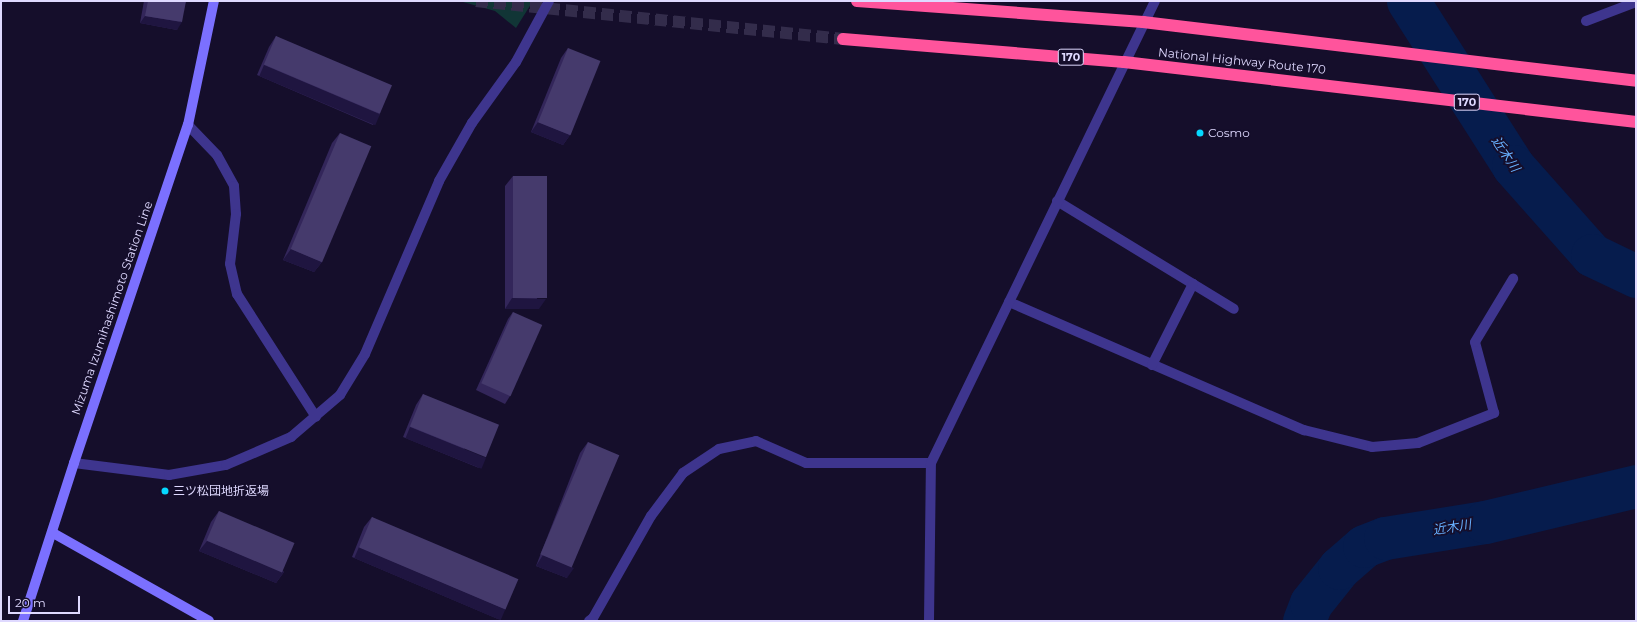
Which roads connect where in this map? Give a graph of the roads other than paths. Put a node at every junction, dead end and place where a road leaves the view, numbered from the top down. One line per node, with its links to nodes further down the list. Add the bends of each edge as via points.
1 (214, 1): 12 (main road, Mizuma Izumihashimoto Station Line)
2 (549, 1): 19 (street, via 516,62 472,123 439,181 365,354 340,395)
3 (856, 1): 7 (highway, National Highway Route 170)
4 (1155, 1): 7 (street)
5 (1636, 2): 6 (street)
6 (1586, 21)
7 (1143, 22): 9 (street); 10 (highway, National Highway Route 170)
8 (843, 40): 9 (highway, National Highway Route 170 / 170)
9 (1124, 62): 11 (highway, National Highway Route 170 / 170); 13 (street)
10 (1636, 81)
11 (1636, 122)
12 (188, 125): 19 (street, via 217,155 234,186 236,214 230,264 236,294); 20 (main road, Mizuma Izumihashimoto Station Line)
13 (1057, 201): 15 (street); 16 (street)
14 (1513, 279): 18 (street, via 1475,342 1494,413 1418,443 1372,447 1304,430)
15 (1193, 284): 17 (street); 18 (street)
16 (1009, 302): 18 (street); 21 (street)
17 (1234, 309)
18 (1152, 365)
19 (316, 417): 20 (street, via 290,437 226,465 169,475)
20 (74, 463): 22 (main road, Mizuma Izumihashimoto Station Line)
21 (931, 463): 25 (street, via 806,463 756,441 719,449 683,473 650,516); 26 (street)
22 (53, 533): 23 (main road, Mizuma Izumihashimoto Station Line); 24 (main road)
23 (23, 621)
24 (209, 621)
25 (589, 621)
26 (929, 621)

